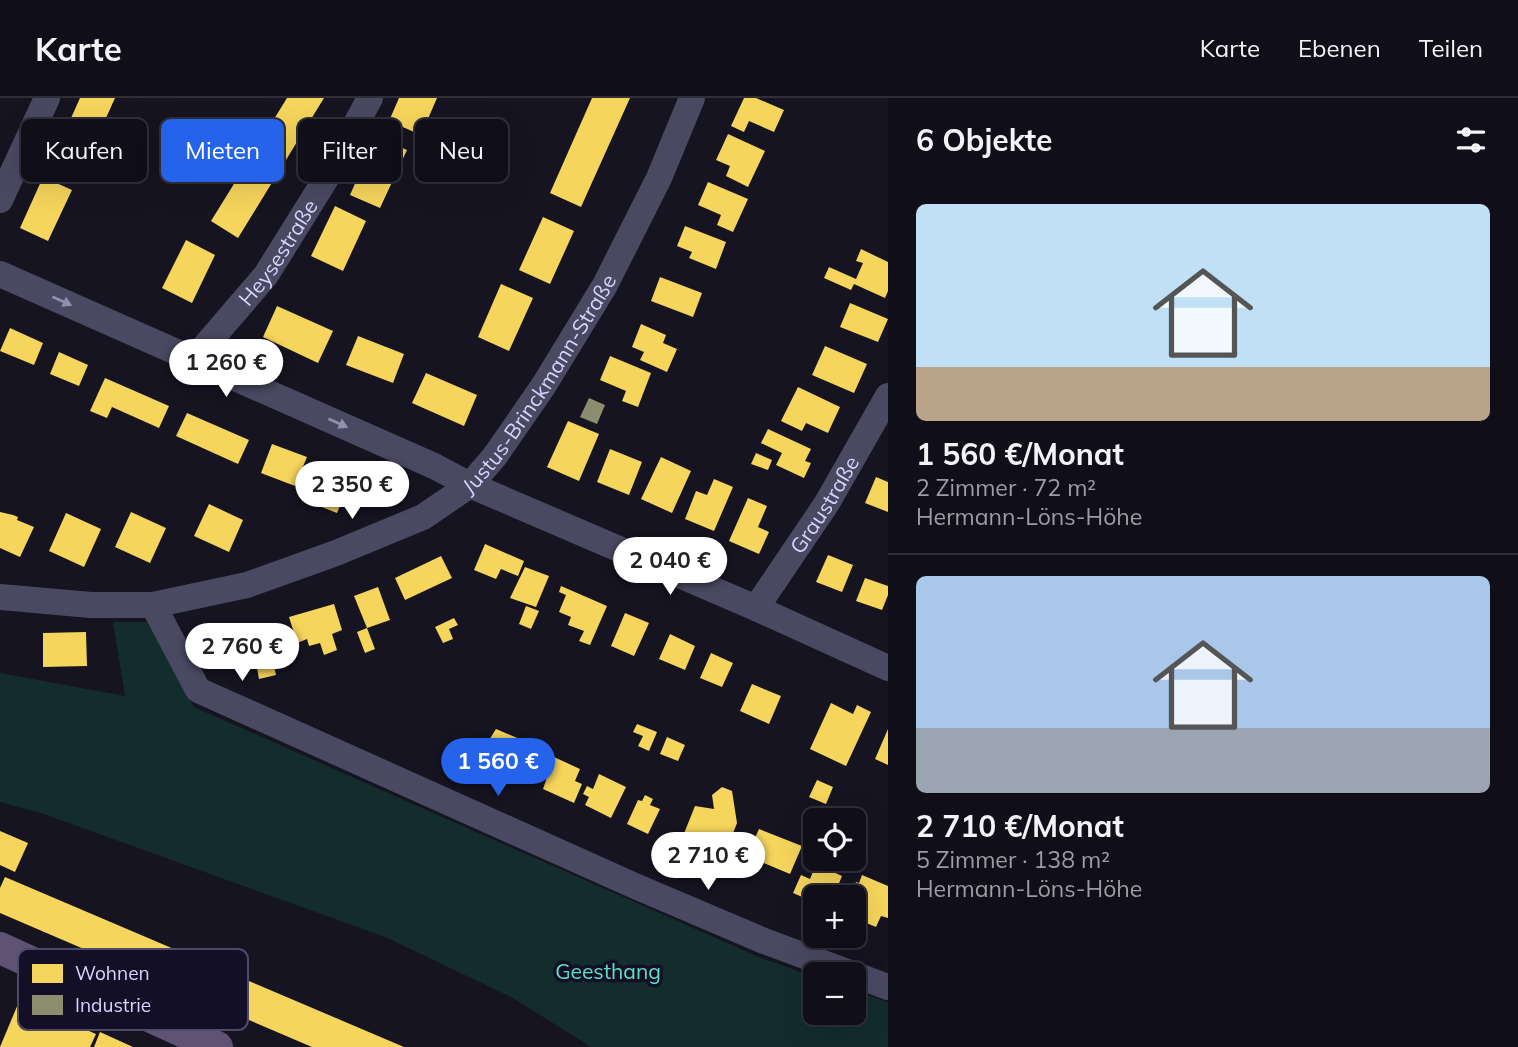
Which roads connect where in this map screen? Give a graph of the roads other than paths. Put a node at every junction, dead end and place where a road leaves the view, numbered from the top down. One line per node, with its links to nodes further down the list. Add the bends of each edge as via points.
1 (47, 98): 4 (street)
2 (370, 98): 6 (street, Heysestraße, via 266,275)
3 (692, 98): 8 (street, Justus-Brinckmann-Straße, via 659,178 605,285 544,385)
4 (0, 200)
5 (0, 274): 6 (street, one-way to 6)
6 (194, 359): 8 (street, one-way to 8)
7 (888, 396): 11 (street, Graustraße, via 827,503)
8 (470, 485): 10 (street, Justus-Brinckmann-Straße, via 422,517 336,553 247,585); 11 (street)
9 (0, 597): 10 (street, Justus-Brinckmann-Straße)
10 (153, 605): 13 (street, via 198,690 635,886)
11 (757, 608): 12 (street)
12 (888, 668)
13 (888, 987)
14 (176, 1030): 15 (main road)
15 (217, 1047)

